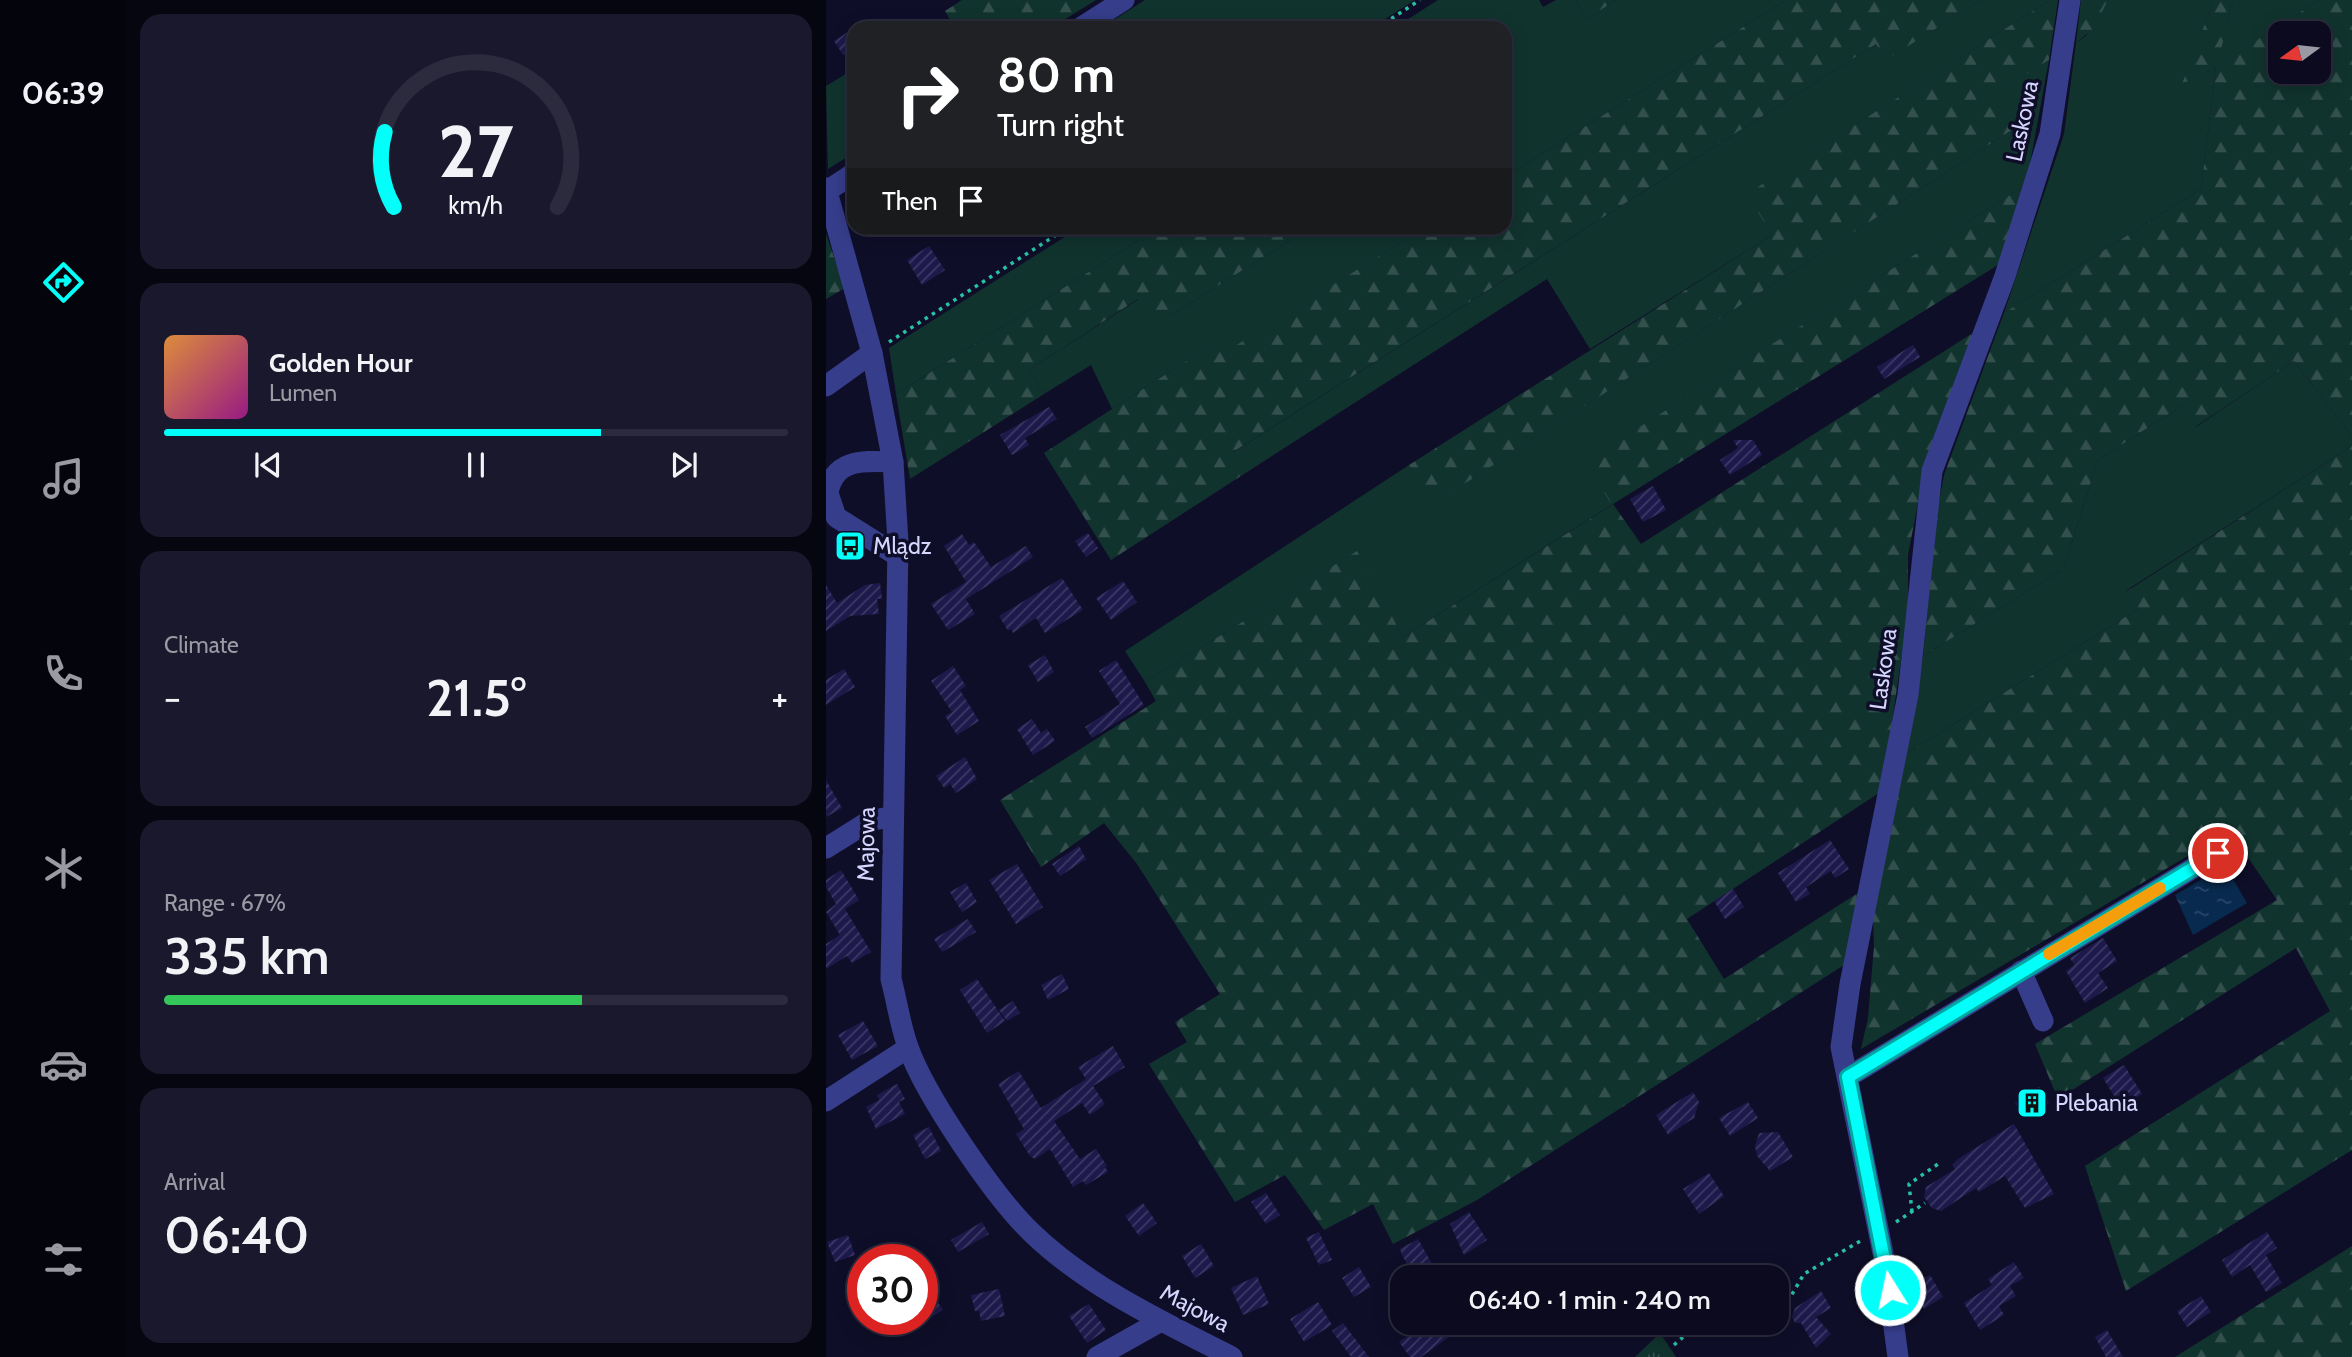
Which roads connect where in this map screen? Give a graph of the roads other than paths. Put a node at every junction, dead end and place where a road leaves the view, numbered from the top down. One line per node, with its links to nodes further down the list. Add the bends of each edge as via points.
1 (1124, 0): 3 (street)
2 (2070, 0): 16 (street, Laskowa, via 2050,135 2005,276 1932,471 1908,695 1848,997 1842,1047)
3 (1091, 21)
4 (847, 177): 5 (street)
5 (826, 189): 6 (street, Majowa)
6 (872, 353): 7 (street); 8 (street, Majowa)
7 (826, 386)
8 (893, 462): 9 (street, Majowa); 9 (street, via 850,463 835,473 828,493 836,517)
9 (898, 556): 10 (street, Majowa)
10 (892, 817): 11 (street, via 871,820); 15 (street, Majowa, via 891,979)
11 (826, 848)
12 (2218, 853): 13 (street)
13 (2021, 971): 14 (street); 16 (street)
14 (2043, 1021)
15 (908, 1048): 17 (street); 18 (street, Majowa, via 978,1167 1032,1233 1084,1275)
16 (1848, 1077): 21 (street, Laskowa, via 1886,1268)
17 (826, 1101)
18 (1161, 1321): 19 (street); 20 (street, Majowa)
19 (1097, 1357)
20 (1232, 1357)
21 (1898, 1357)

